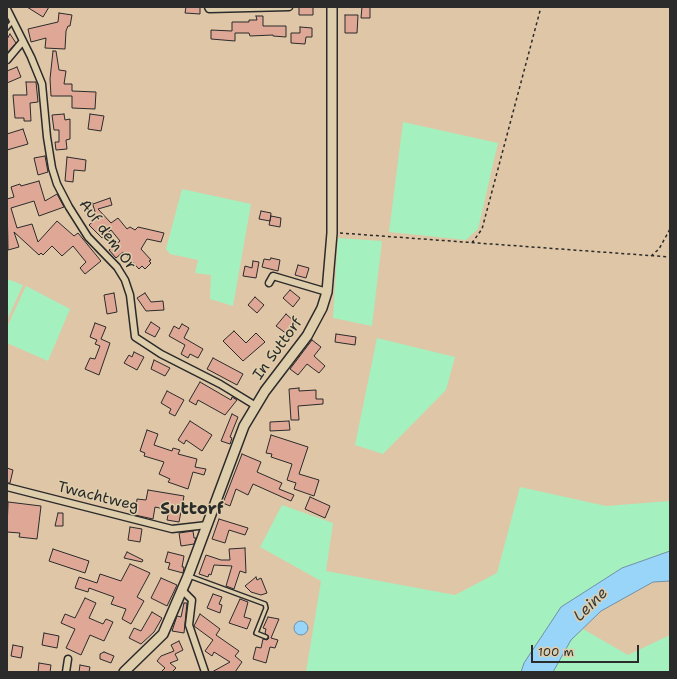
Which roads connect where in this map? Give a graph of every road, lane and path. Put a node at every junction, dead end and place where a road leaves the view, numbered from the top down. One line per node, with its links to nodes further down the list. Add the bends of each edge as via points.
1 (208, 7): 2 (street)
2 (288, 7)
3 (332, 7): 11 (main road, In Suttorf)
4 (541, 7): 12 (path, via 482,229)
5 (7, 10): 6 (street, Auf dem Or)
6 (13, 21): 7 (lane); 8 (street, Auf dem Or)
7 (7, 28)
8 (23, 41): 9 (street); 17 (street, Auf dem Or, via 42,84 47,137 57,184 88,237 117,267 125,280 130,295 133,331 137,340)
9 (7, 60)
10 (670, 229): 13 (path, via 659,249)
11 (332, 233): 12 (path); 16 (main road, In Suttorf)
12 (472, 243): 13 (path)
13 (651, 256): 14 (path)
14 (670, 258)
15 (269, 283): 16 (street, via 273,276)
16 (328, 292): 17 (main road, In Suttorf, via 307,336)
17 (256, 406): 19 (main road, In Suttorf, via 237,444)
18 (7, 487): 19 (street, Twachtweg, via 172,529)
19 (208, 525): 20 (main road, In Suttorf)
20 (188, 576): 21 (main road, In Suttorf); 22 (lane, via 265,604 266,608 256,633)
21 (182, 590): 25 (main road, In Suttorf, via 163,634); 26 (street, via 192,600 190,625)
22 (266, 637)
23 (68, 659): 24 (street)
24 (66, 672)
25 (124, 672)
26 (205, 672)

